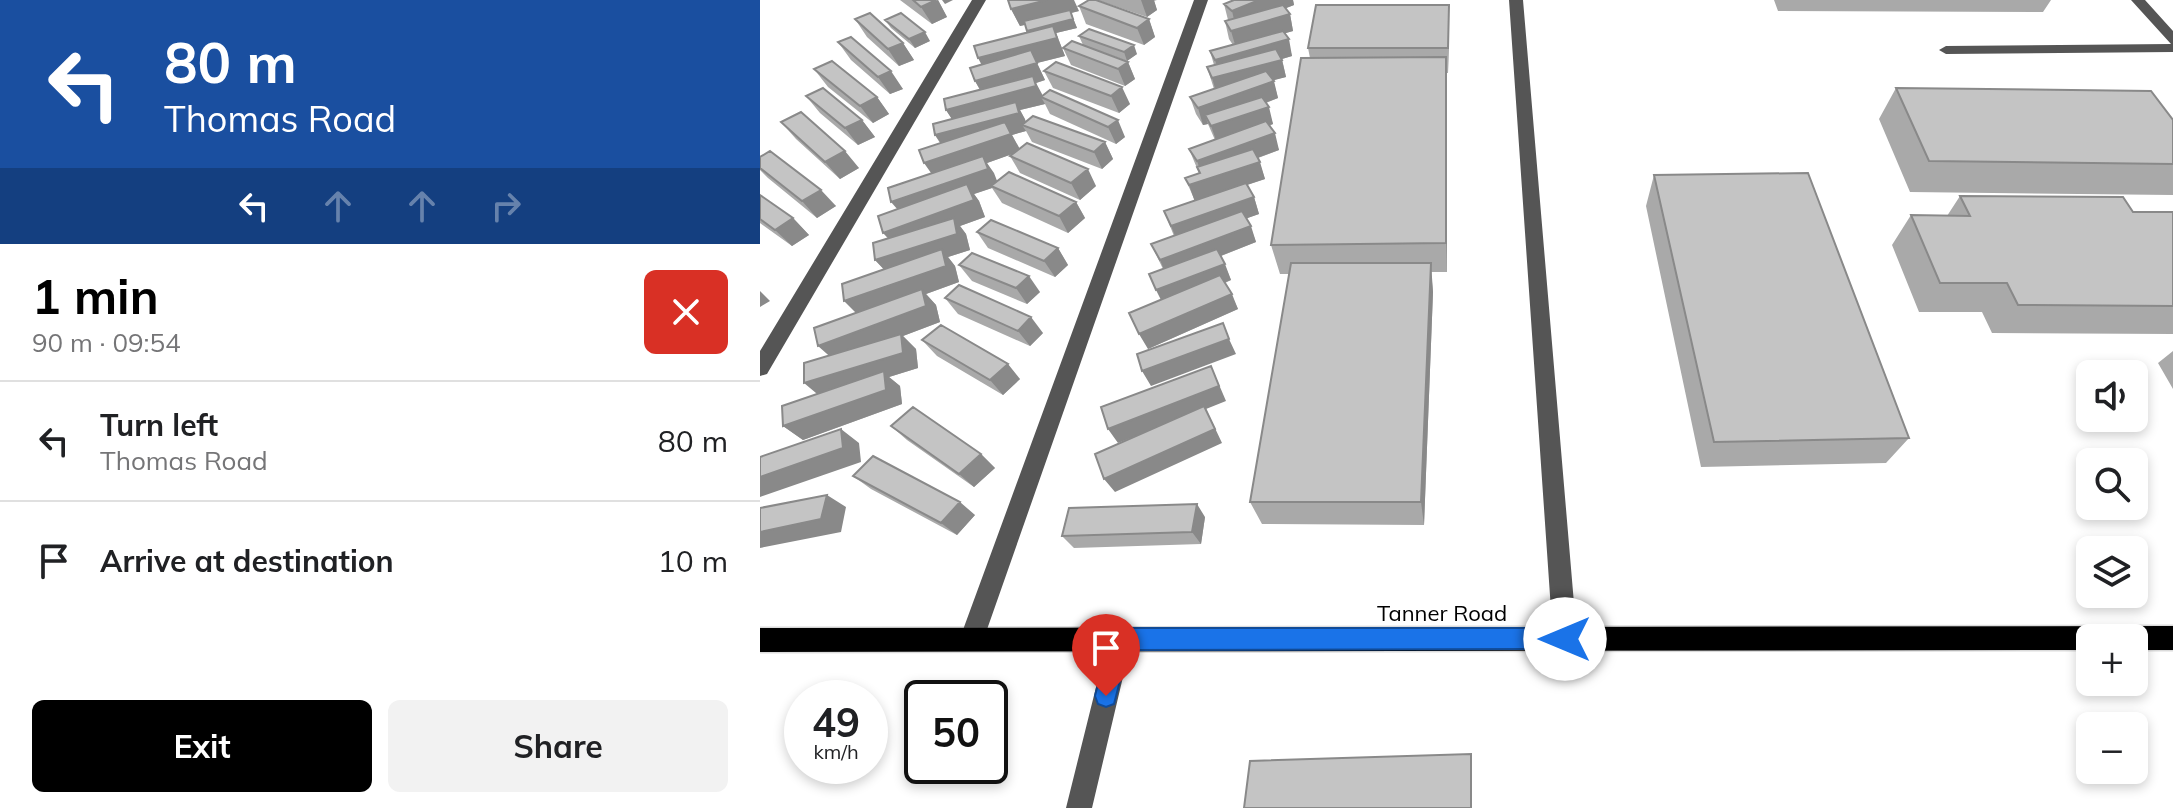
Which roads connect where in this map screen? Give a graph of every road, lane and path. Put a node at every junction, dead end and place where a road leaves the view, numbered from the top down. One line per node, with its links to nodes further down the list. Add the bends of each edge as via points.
1 (979, 0): 7 (street)
2 (1201, 0): 8 (street)
3 (1516, 0): 11 (street)
4 (2138, 0): 5 (street)
5 (2172, 41): 6 (street)
6 (1946, 50)
7 (760, 368)
8 (972, 638): 10 (main road, Tanner Road); 12 (main road, Tanner Road)
9 (2173, 638): 11 (main road, Tanner Road)
10 (1120, 639): 11 (main road, Tanner Road); 13 (street)
11 (1565, 639)
12 (760, 640)
13 (1079, 808)

